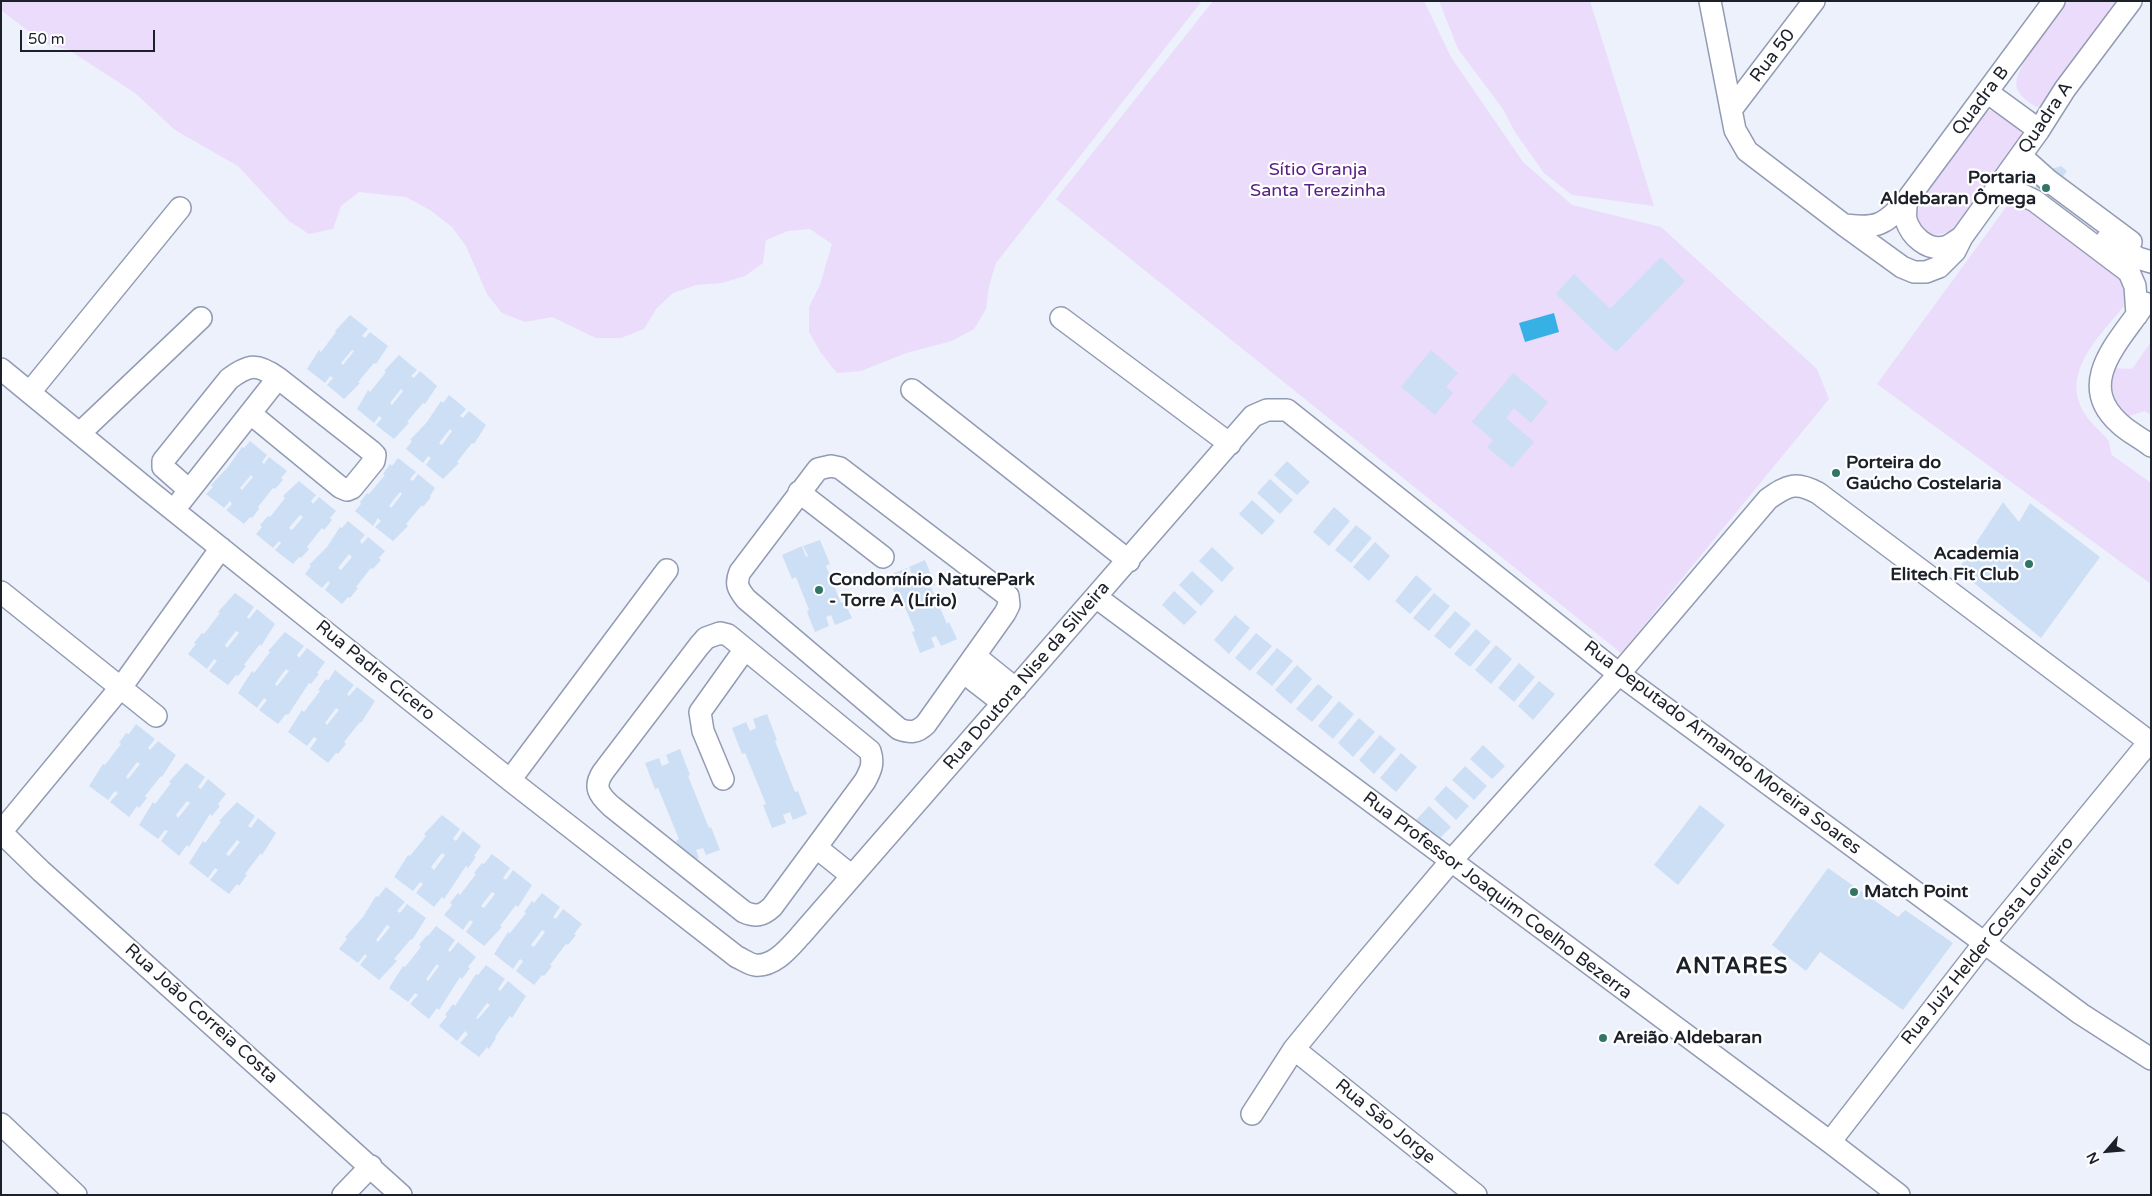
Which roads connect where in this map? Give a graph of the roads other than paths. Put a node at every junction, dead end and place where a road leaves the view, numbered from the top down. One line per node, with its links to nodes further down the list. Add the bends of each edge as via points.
1 (1710, 1): 6 (street)
2 (1814, 1): 6 (street, Rua 50)
3 (2054, 1): 5 (street, Quadra B)
4 (2132, 1): 7 (street, Quadra A, via 2065,89)
5 (1987, 92): 7 (street); 11 (street, Quadra B)
6 (1731, 110): 13 (street, via 1735,130 1747,151)
7 (2039, 130): 8 (street, Quadra A)
8 (2018, 160): 9 (street, Quadra A); 10 (street)
9 (2000, 184): 10 (street); 14 (street, Quadra A)
10 (2043, 192): 15 (street, via 2142,250); 16 (street, via 2112,243); 18 (street, via 2129,272 2135,286)
11 (1907, 200): 13 (street, Quadra B, via 1882,223 1866,228); 14 (street, via 1906,219 1920,242 1945,247)
12 (180, 208): 24 (street)
13 (1844, 225): 14 (street, Quadra A, via 1902,267 1914,272 1939,267)
14 (1962, 237)
15 (2151, 252)
16 (2151, 262)
17 (2151, 294): 18 (street)
18 (2137, 315): 29 (street, via 2100,373 2101,391 2107,409 2120,424)
19 (201, 318): 27 (street)
20 (1061, 318): 28 (street)
21 (1, 369): 24 (street, Rua Padre Cícero)
22 (278, 378): 25 (street); 25 (street, via 371,450 374,460 347,490); 30 (street, via 259,367 251,366 239,371 162,460 162,467)
23 (912, 390): 35 (street)
24 (30, 392): 27 (street, Rua Padre Cícero)
25 (251, 414): 30 (street)
26 (1304, 421): 28 (street, Rua Doutora Nise da Silveira, via 1287,410 1267,410 1253,416); 41 (street, Rua Deputado Armando Moreira Soares)
27 (80, 433): 32 (street, Rua Padre Cícero)
28 (1230, 444): 35 (street, Rua Doutora Nise da Silveira)
29 (2151, 446)
30 (189, 490): 32 (street)
31 (799, 492): 34 (street); 40 (street, via 818,469 840,468 1008,596 1009,605); 40 (street, via 740,572 736,581 746,600 899,729 910,733 926,724)
32 (174, 509): 33 (street, Rua Padre Cícero)
33 (221, 548): 42 (street); 47 (street, Rua Padre Cícero)
34 (884, 557)
35 (1129, 560): 38 (street, Rua Doutora Nise da Silveira)
36 (668, 570): 47 (street)
37 (1, 592): 42 (street)
38 (1096, 597): 43 (street, Rua Doutora Nise da Silveira); 50 (street, Rua Professor Joaquim Coelho Bezerra)
39 (745, 649): 46 (street, via 700,712 703,731); 49 (street, via 870,751 872,770); 49 (street, via 728,635 720,633 706,638 602,772 597,780 598,788 602,798 611,806 753,916 762,915 772,907)
40 (969, 664): 43 (street)
41 (1619, 674): 45 (street, via 1768,499 1790,486 1804,486 1818,493); 50 (street); 52 (street, Rua Deputado Armando Moreira Soares)
42 (120, 688): 44 (street); 48 (street)
43 (1009, 696): 51 (street, Rua Doutora Nise da Silveira)
44 (156, 716)
45 (2150, 743): 52 (street, Rua Juiz Helder Costa Loureiro)
46 (723, 779)
47 (510, 780): 53 (street, Rua Padre Cícero, via 737,957)
48 (1, 832): 59 (street, Rua João Correia Costa)
49 (817, 848): 51 (street)
50 (1451, 861): 54 (street); 58 (street, Rua Professor Joaquim Coelho Bezerra)
51 (852, 876): 53 (street, Rua Doutora Nise da Silveira, via 786,951 771,962)
52 (1985, 942): 55 (street, Rua Deputado Armando Moreira Soares, via 2081,1014); 58 (street, Rua Juiz Helder Costa Loureiro)
53 (755, 965)
54 (1294, 1049): 56 (street); 63 (street, Rua São Jorge)
55 (2151, 1060)
56 (1252, 1114)
57 (1, 1124): 60 (street)
58 (1830, 1142): 64 (street, Rua Professor Joaquim Coelho Bezerra)
59 (371, 1166): 61 (street); 62 (street, Rua João Correia Costa)
60 (76, 1195)
61 (343, 1195)
62 (401, 1195)
63 (1476, 1195)
64 (1899, 1195)

